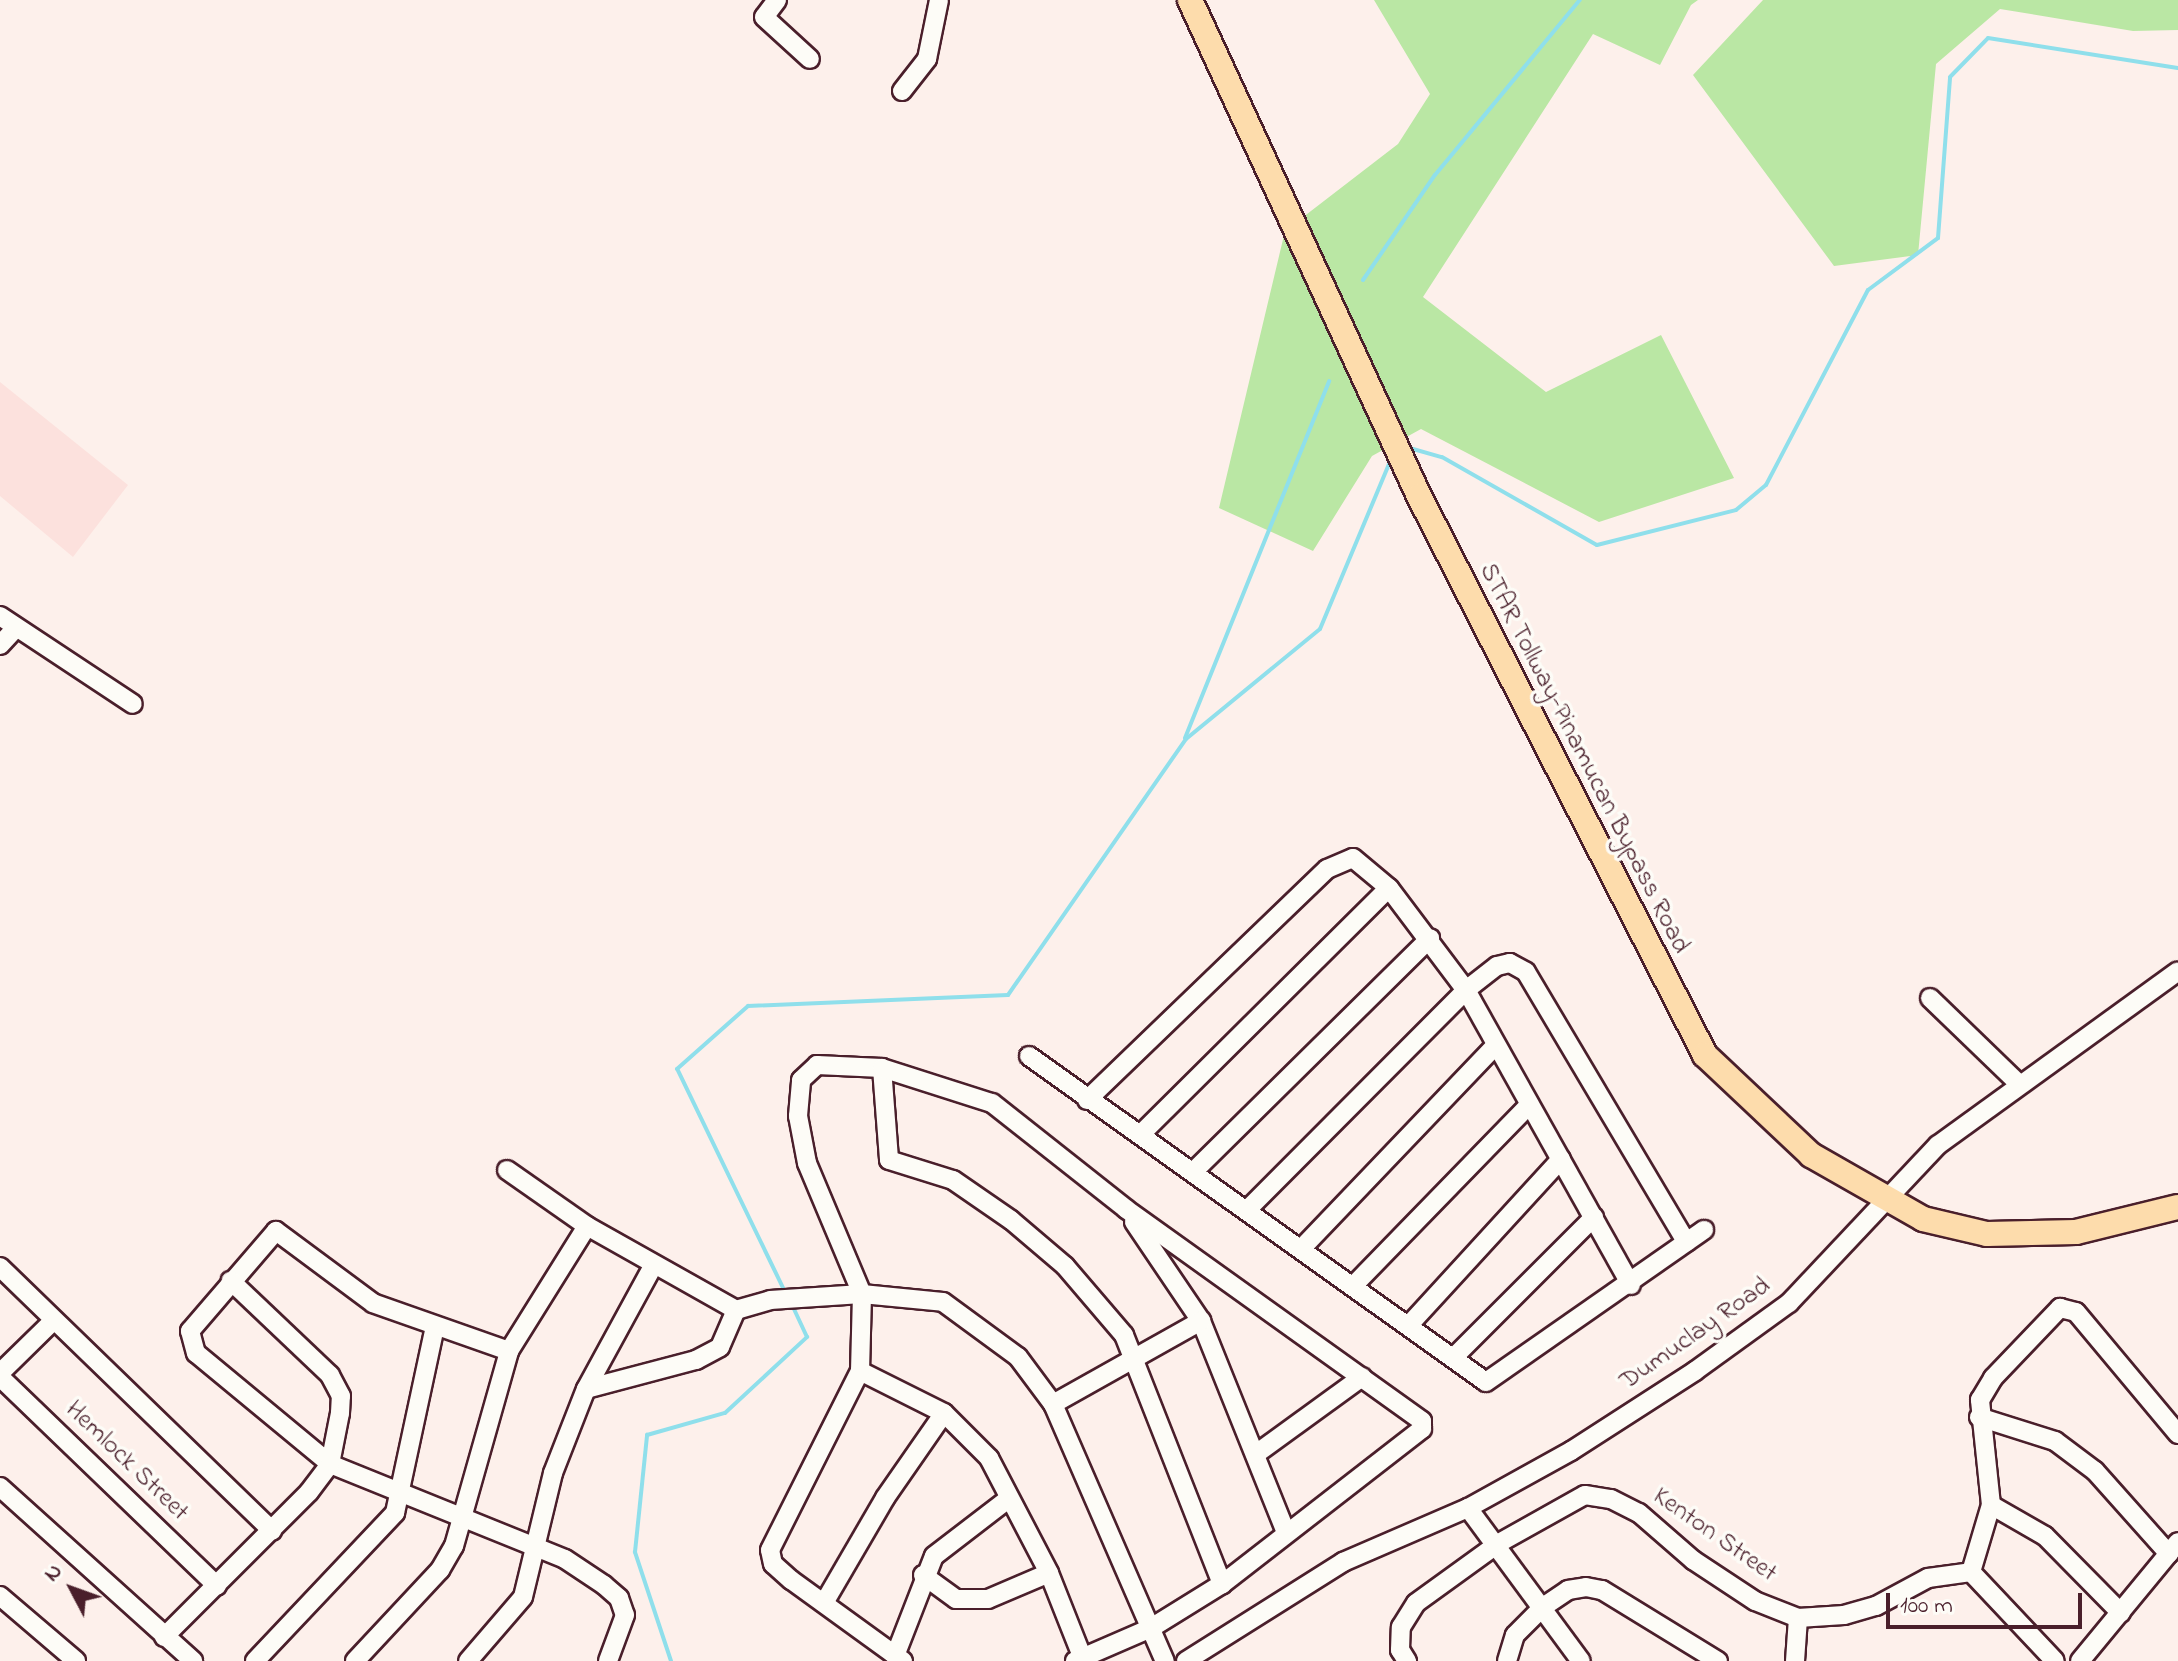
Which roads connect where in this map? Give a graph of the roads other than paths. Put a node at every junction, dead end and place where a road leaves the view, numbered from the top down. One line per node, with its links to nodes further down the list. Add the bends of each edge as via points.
1 (777, 0): 4 (street, via 764,17)
2 (939, 0): 5 (street, via 927,59)
3 (1190, 0): 25 (main road, STAR Tollway-Pinamucan Bypass Road, via 1419,496 1705,1055 1788,1138 1835,1172)
4 (810, 59)
5 (902, 91)
6 (0, 616): 7 (street)
7 (16, 628): 8 (street); 9 (street)
8 (0, 645)
9 (133, 704)
10 (1389, 888): 11 (street); 19 (street, via 1357,860 1338,860); 21 (street)
11 (1430, 938): 13 (street); 24 (street)
12 (2178, 971): 18 (street, Dumuclay Road)
13 (1466, 990): 15 (street); 28 (street); 32 (street, via 1504,963 1526,972)
14 (1930, 998): 18 (street)
15 (1494, 1047): 20 (street); 33 (street)
16 (1029, 1056): 19 (street)
17 (882, 1068): 27 (street, via 992,1103); 39 (street, via 817,1065 801,1080 798,1116 807,1163); 47 (street, via 889,1160 953,1180 1011,1220 1065,1266 1124,1335)
18 (2019, 1084): 25 (street, Dumuclay Road, via 1938,1145)
19 (1087, 1100): 21 (street)
20 (1529, 1105): 22 (street); 37 (street)
21 (1141, 1134): 24 (street)
22 (1561, 1159): 29 (street); 43 (street)
23 (507, 1170): 30 (street)
24 (1193, 1172): 28 (street)
25 (1888, 1199): 26 (main road, STAR Tollway-Pinamucan Bypass Road, via 1923,1219 1987,1234 2076,1232); 62 (street, Dumuclay Road, via 1789,1303 1571,1451)
26 (2178, 1207)
27 (1126, 1209): 41 (street); 50 (street)
28 (1247, 1210): 33 (street)
29 (1594, 1217): 38 (street); 46 (street)
30 (587, 1226): 34 (street); 45 (street)
31 (1704, 1230): 32 (street)
32 (1686, 1242): 38 (street)
33 (1302, 1248): 37 (street)
34 (653, 1266): 40 (street); 51 (street)
35 (0, 1267): 42 (street)
36 (231, 1281): 44 (street, via 276,1231 373,1303); 57 (street, via 330,1375 341,1396); 57 (street, via 190,1331 196,1353)
37 (1355, 1284): 43 (street)
38 (1631, 1285): 46 (street, via 1486,1382)
39 (862, 1294): 40 (street, via 770,1300); 48 (street); 52 (street, via 943,1302 1018,1357)
40 (736, 1310): 51 (street, via 720,1347 696,1360)
41 (1201, 1321): 47 (street); 56 (street)
42 (52, 1322): 49 (street); 64 (street)
43 (1409, 1325): 46 (street)
44 (435, 1326): 45 (street); 59 (street)
45 (509, 1351): 63 (street)
46 (1454, 1357)
47 (1137, 1359): 52 (street); 72 (street)
48 (860, 1371): 53 (street); 75 (street, via 770,1550 773,1564)
49 (0, 1375): 73 (street, Hemlock Street)
50 (1362, 1377): 56 (street); 65 (street, via 1414,1411 1422,1429)
51 (586, 1389): 67 (street, via 553,1473)
52 (1053, 1404): 79 (street)
53 (944, 1413): 60 (street, via 989,1458); 75 (street, via 885,1498)
54 (1979, 1417): 55 (street, via 1980,1400 1993,1378 2060,1308 2068,1307); 61 (street); 68 (street, via 2055,1441 2095,1471)
55 (2178, 1434)
56 (1256, 1454): 65 (street)
57 (330, 1464): 59 (street); 64 (street)
58 (0, 1487): 80 (street)
59 (400, 1492): 63 (street); 85 (street, via 395,1513)
60 (1008, 1499): 70 (street); 71 (street, via 954,1537)
61 (1991, 1505): 69 (street); 77 (street, via 2045,1536)
62 (1468, 1508): 66 (street); 91 (street, Dumuclay Road, via 1343,1562)
63 (463, 1517): 67 (street); 86 (street, via 440,1570)
64 (272, 1531): 73 (street)
65 (1286, 1532): 72 (street)
66 (1499, 1543): 76 (street); 78 (street, Kenton Street, via 1585,1495 1611,1499 1639,1513 1693,1560 1755,1601); 92 (street, Kenton Street, via 1416,1603 1401,1627 1400,1650)
67 (534, 1547): 87 (street, via 523,1597); 88 (street, via 585,1571 619,1598 625,1615)
68 (2174, 1548): 77 (street)
69 (1971, 1572): 78 (street, Kenton Street, via 1928,1578 1876,1606 1844,1615); 97 (street)
70 (1049, 1573): 71 (street, via 988,1599 956,1599); 83 (street)
71 (923, 1575): 82 (street)
72 (1222, 1584): 79 (street)
73 (217, 1586): 80 (street)
74 (1, 1599): 81 (street)
75 (824, 1603): 82 (street)
76 (1543, 1607): 93 (street, via 1515,1635); 94 (street); 95 (street, via 1568,1590 1602,1590)
77 (2121, 1613): 98 (street)
78 (1798, 1618): 96 (street)
79 (1146, 1626): 83 (street); 89 (street); 90 (street)
80 (164, 1637): 84 (street)
81 (64, 1657)
82 (899, 1659)
83 (1079, 1660)
84 (193, 1661)
85 (255, 1661)
86 (355, 1661)
87 (468, 1661)
88 (608, 1661)
89 (1154, 1661)
90 (1165, 1661)
91 (1186, 1661)
92 (1407, 1661)
93 (1507, 1661)
94 (1581, 1661)
95 (1718, 1661)
96 (1795, 1661)
97 (2055, 1661)
98 (2080, 1661)

